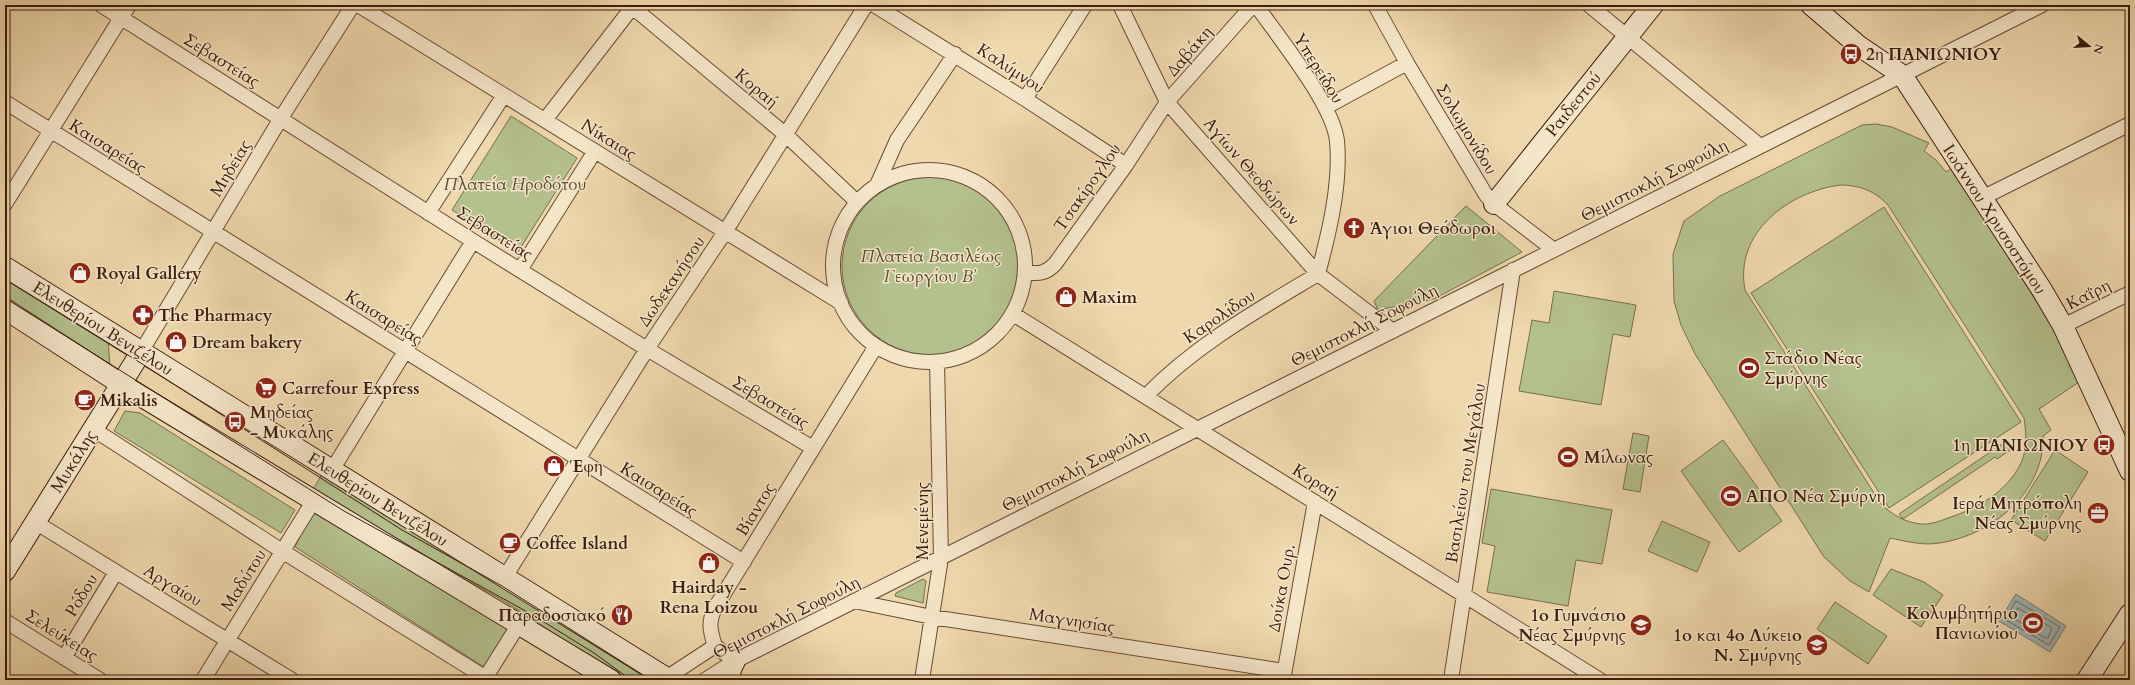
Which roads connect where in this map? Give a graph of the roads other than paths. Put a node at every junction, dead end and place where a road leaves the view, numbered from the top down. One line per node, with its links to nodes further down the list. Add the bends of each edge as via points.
1 (101, 5): 17 (street, Σεβαστείας)
2 (129, 5): 17 (street)
3 (353, 5): 27 (street, Μηδείας)
4 (358, 5): 22 (street, Νίκαιας)
5 (866, 5): 31 (street, Δωδεκανήσου)
6 (874, 5): 19 (street, Καλύμνου)
7 (1085, 5): 23 (street)
8 (1120, 5): 25 (street, Αγίων Θεοδώρων)
9 (1253, 5): 25 (street, Δαβάκη)
10 (1256, 5): 26 (street, Υπερείδου)
11 (1375, 5): 20 (street, Σολωμονίδου)
12 (1589, 5): 18 (street)
13 (1653, 5): 18 (main road, Ραιδεστού)
14 (2042, 5): 21 (street, Θεμιστοκλή Σοφούλη)
15 (632, 6): 28 (street); 31 (street, Κοραή)
16 (1815, 6): 21 (main road, Ιωάννου Χρυσοστόμου, via 1859,46)
17 (121, 18): 27 (street, Σεβαστείας); 30 (street)
18 (1627, 37): 32 (street); 39 (main road, Ραιδεστού)
19 (955, 54): 23 (street, Καλύμνου); 35 (street, via 897,140)
20 (1407, 62): 26 (street); 39 (street, Σολωμονίδου, via 1476,180)
21 (1902, 75): 32 (street, Θεμιστοκλή Σοφούλη); 36 (main road, Ιωάννου Χρυσοστόμου)
22 (504, 95): 28 (street, Νίκαιας); 40 (street)
23 (1025, 99): 34 (street, Καλύμνου)
24 (5, 102): 30 (street, Καισαρείας)
25 (1168, 102): 34 (street, Τσακίρογλου); 49 (street, Αγίων Θεοδώρων)
26 (1326, 107): 49 (street, Υπερείδου, via 1337,140 1336,185)
27 (281, 118): 40 (street, Σεβαστείας); 41 (street, Μηδείας)
28 (545, 120): 33 (street, Νίκαιας)
29 (2130, 124): 36 (street)
30 (50, 132): 38 (street); 41 (street, Καισαρείας)
31 (786, 135): 37 (street, Κοραή); 42 (street, Δωδεκανήσου)
32 (1760, 146): 44 (street, Θεμιστοκλή Σοφούλη)
33 (595, 151): 42 (street, Νίκαιας); 46 (street)
34 (1126, 166): 48 (street, Τσακίρογλου, via 1055,264 1046,273)
35 (877, 185): 37 (street); 48 (street, via 907,172 923,169 959,174 976,181 1000,201 1014,220 1025,254)
36 (1982, 198): 54 (main road, Ιωάννου Χρυσοστόμου)
37 (857, 202): 51 (street, via 843,224 836,243 833,263)
38 (5, 204)
39 (1494, 204): 44 (street, Σολωμονίδου)
40 (428, 213): 43 (street, Σεβαστείας)
41 (212, 231): 58 (street, Μηδείας); 59 (street, Καισαρείας)
42 (726, 232): 51 (street, Νίκαιας); 57 (street, Δωδεκανήσου)
43 (473, 241): 46 (street, Σεβαστείας); 59 (street)
44 (1554, 250): 47 (street, Θεμιστοκλή Σοφούλη)
45 (5, 267): 58 (main road, Ελευθερίου Βενιζέλου)
46 (520, 270): 57 (street, Σεβαστείας)
47 (1513, 270): 55 (street, Θεμιστοκλή Σοφούλη); 78 (street, Βασιλείου του Μεγάλου)
48 (1025, 272): 53 (street, via 1021,294)
49 (1318, 274): 55 (street, Αγίων Θεοδώρων); 62 (street, Καρολίδου, via 1228,328 1163,378)
50 (2130, 293): 54 (street, Καΐρη)
51 (840, 303): 56 (street, via 858,330)
52 (5, 309): 61 (main road, Ελευθερίου Βενιζέλου)
53 (1013, 314): 60 (street, via 998,332 980,347 952,359); 62 (street, Κοραή)
54 (2063, 326): 68 (main road, Ιωάννου Χρυσοστόμου)
55 (1393, 331): 63 (street, Θεμιστοκλή Σοφούλη)
56 (876, 346): 60 (street, via 893,355 911,360); 65 (street, Βίαντος)
57 (647, 349): 65 (street, Σεβαστείας); 66 (street, Δωδεκανήσου)
58 (141, 352): 61 (main road, Μυκάλης); 67 (main road, Ελευθερίου Βενιζέλου)
59 (405, 352): 66 (street, Καισαρείας); 67 (street)
60 (937, 362): 73 (street, Μενεμένης)
61 (121, 384): 64 (main road, Μυκάλης); 69 (main road, Ελευθερίου Βενιζέλου)
62 (1146, 396): 63 (street, Κοραή)
63 (1199, 428): 70 (street, Κοραή); 73 (street, Θεμιστοκλή Σοφούλη)
64 (93, 429): 71 (main road, Μυκάλης); 72 (street)
65 (813, 448): 75 (street, Βίαντος)
66 (577, 460): 75 (street, Καισαρείας); 77 (street, Δωδεκανήσου)
67 (332, 470): 77 (main road, Ελευθερίου Βενιζέλου)
68 (2130, 471)
69 (314, 500): 72 (street, Μαδύτου); 83 (main road, Ελευθερίου Βενιζέλου)
70 (1314, 502): 78 (street, Κοραή); 88 (street, Δούκα Ουρ.)
71 (35, 522): 74 (main road, Μυκάλης); 76 (street, Αργαίου)
72 (282, 551): 84 (street, Μαδύτου); 89 (street)
73 (941, 558): 79 (street, Θεμιστοκλή Σοφούλη); 81 (street, Μενεμένης)
74 (8, 559)
75 (744, 562): 85 (street, Βίαντος, via 710,618 709,629)
76 (116, 572): 84 (street, Αργαίου); 86 (street, Ρόδου)
77 (505, 577): 90 (main road, Ελευθερίου Βενιζέλου)
78 (1464, 595): 98 (street, Βασιλείου του Μεγάλου); 99 (street, Κοραή)
79 (854, 601): 81 (street, Μαγνησίας); 87 (street, Θεμιστοκλή Σοφούλη)
80 (2130, 614): 100 (main road)
81 (932, 616): 88 (street, Μαγνησίας); 97 (street, Μενεμένης)
82 (5, 621): 86 (street, Σελεύκειας)
83 (519, 624): 89 (street); 94 (main road, Ελευθερίου Βενιζέλου)
84 (228, 640): 92 (street, Μαδύτου); 93 (street, Αργαίου)
85 (715, 646): 87 (street); 90 (street)
86 (64, 658): 91 (street, Σελεύκειας)
87 (735, 661): 95 (street, Θεμιστοκλή Σοφούλη); 96 (main road)
88 (1283, 675)
89 (485, 679)
90 (667, 679)
91 (100, 680)
92 (203, 680)
93 (292, 680)
94 (612, 680)
95 (705, 680)
96 (729, 680)
97 (922, 680)
98 (1451, 680)
99 (1600, 680)
100 (2087, 680)

